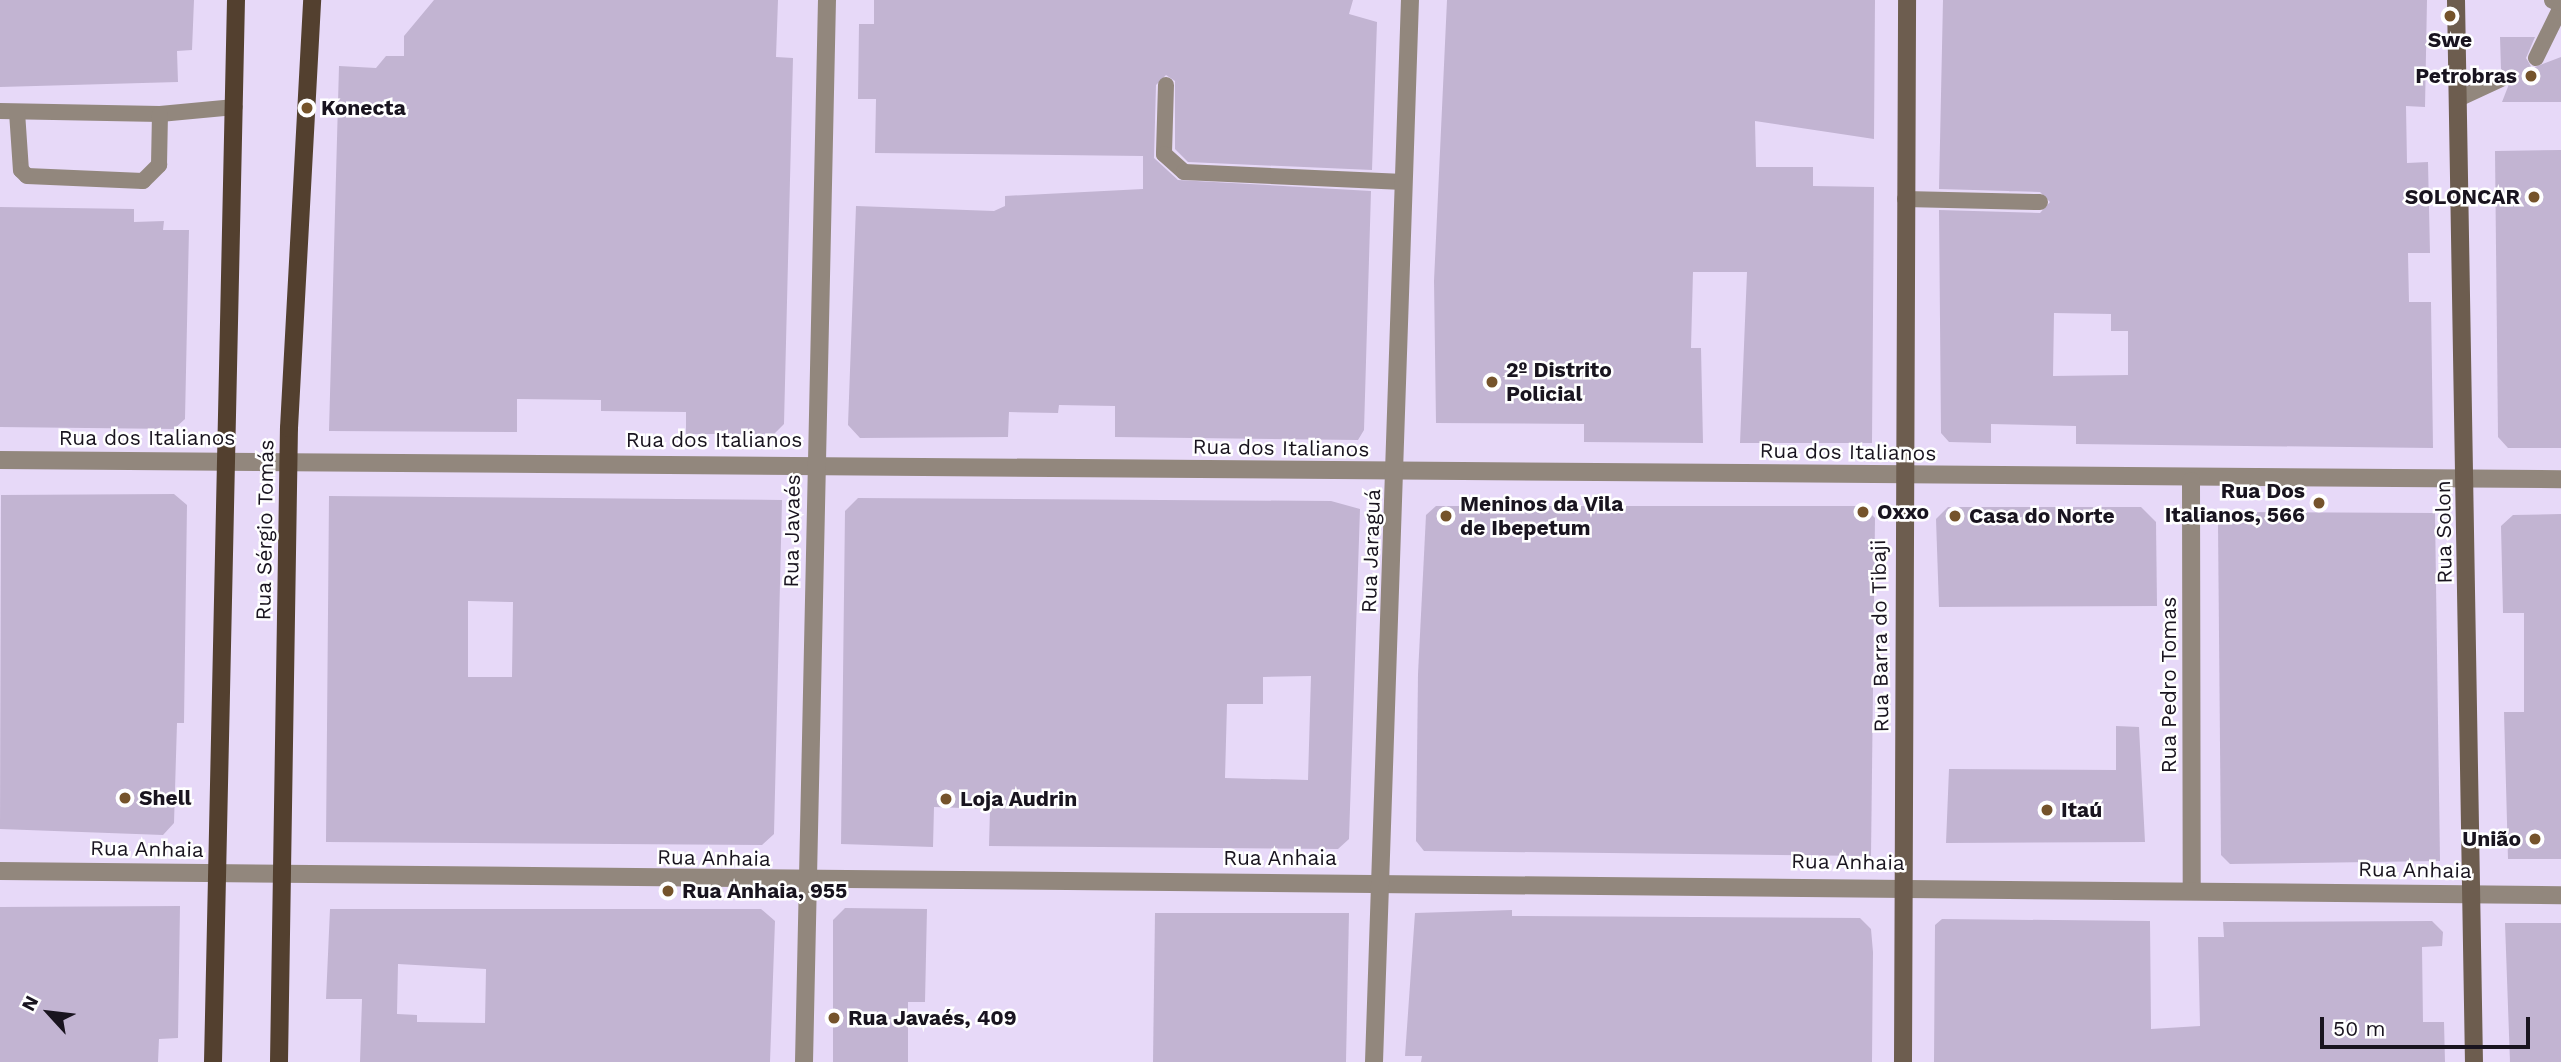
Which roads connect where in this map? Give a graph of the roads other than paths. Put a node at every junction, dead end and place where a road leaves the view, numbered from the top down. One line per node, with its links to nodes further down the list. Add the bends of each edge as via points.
1 (236, 0): 13 (main road, Rua Sérgio Tomás)
2 (312, 0): 22 (main road, Rua Sérgio Tomás)
3 (827, 0): 23 (street, Rua Javaés)
4 (1410, 0): 17 (street, Rua Jaraguá)
5 (1907, 0): 18 (street, Rua Barra do Tibaji)
6 (2456, 0): 12 (street, Rua Solon)
7 (2553, 0): 8 (street)
8 (2561, 4): 9 (lane)
9 (2536, 58)
10 (2501, 79): 12 (lane)
11 (1166, 85): 17 (lane, via 1164,154 1184,172)
12 (2458, 99): 26 (street, Rua Solon)
13 (234, 107): 16 (lane); 21 (main road, Rua Sérgio Tomás)
14 (0, 111): 15 (lane)
15 (18, 112): 16 (lane); 16 (lane, via 21,170 27,176 143,181 159,165)
16 (160, 114)
17 (1404, 182): 24 (street, Rua Jaraguá)
18 (1905, 198): 19 (lane); 25 (street, Rua Barra do Tibaji)
19 (2040, 202)
20 (0, 460): 21 (street, Rua dos Italianos)
21 (225, 461): 22 (street, Rua dos Italianos); 30 (main road, Rua Sérgio Tomás)
22 (288, 461): 23 (street, Rua dos Italianos); 31 (main road, Rua Sérgio Tomás)
23 (817, 463): 24 (street, Rua dos Italianos); 33 (street, Rua Javaés)
24 (1397, 472): 25 (street, Rua dos Italianos); 32 (street, Rua Jaraguá)
25 (1901, 475): 28 (street, Rua dos Italianos); 34 (street, Rua Barra do Tibaji)
26 (2465, 479): 27 (street, Rua dos Italianos); 28 (street, Rua dos Italianos); 36 (street, Rua Solon)
27 (2561, 479)
28 (2191, 481): 35 (street, Rua Pedro Tomas)
29 (0, 871): 30 (street, Rua Anhaia)
30 (214, 873): 31 (street, Rua Anhaia); 38 (main road, Rua Sérgio Tomás)
31 (282, 875): 33 (street, Rua Anhaia); 39 (main road, Rua Sérgio Tomás)
32 (1380, 881): 33 (street, Rua Anhaia); 34 (street, Rua Anhaia); 41 (street, Rua Jaraguá)
33 (808, 882): 40 (street, Rua Javaés)
34 (1903, 886): 35 (street, Rua Anhaia); 42 (street, Rua Barra do Tibaji)
35 (2192, 890): 36 (street, Rua Anhaia)
36 (2474, 894): 37 (street, Rua Anhaia); 43 (street, Rua Solon)
37 (2561, 895)
38 (213, 1062)
39 (279, 1062)
40 (804, 1062)
41 (1374, 1062)
42 (1903, 1062)
43 (2474, 1062)

